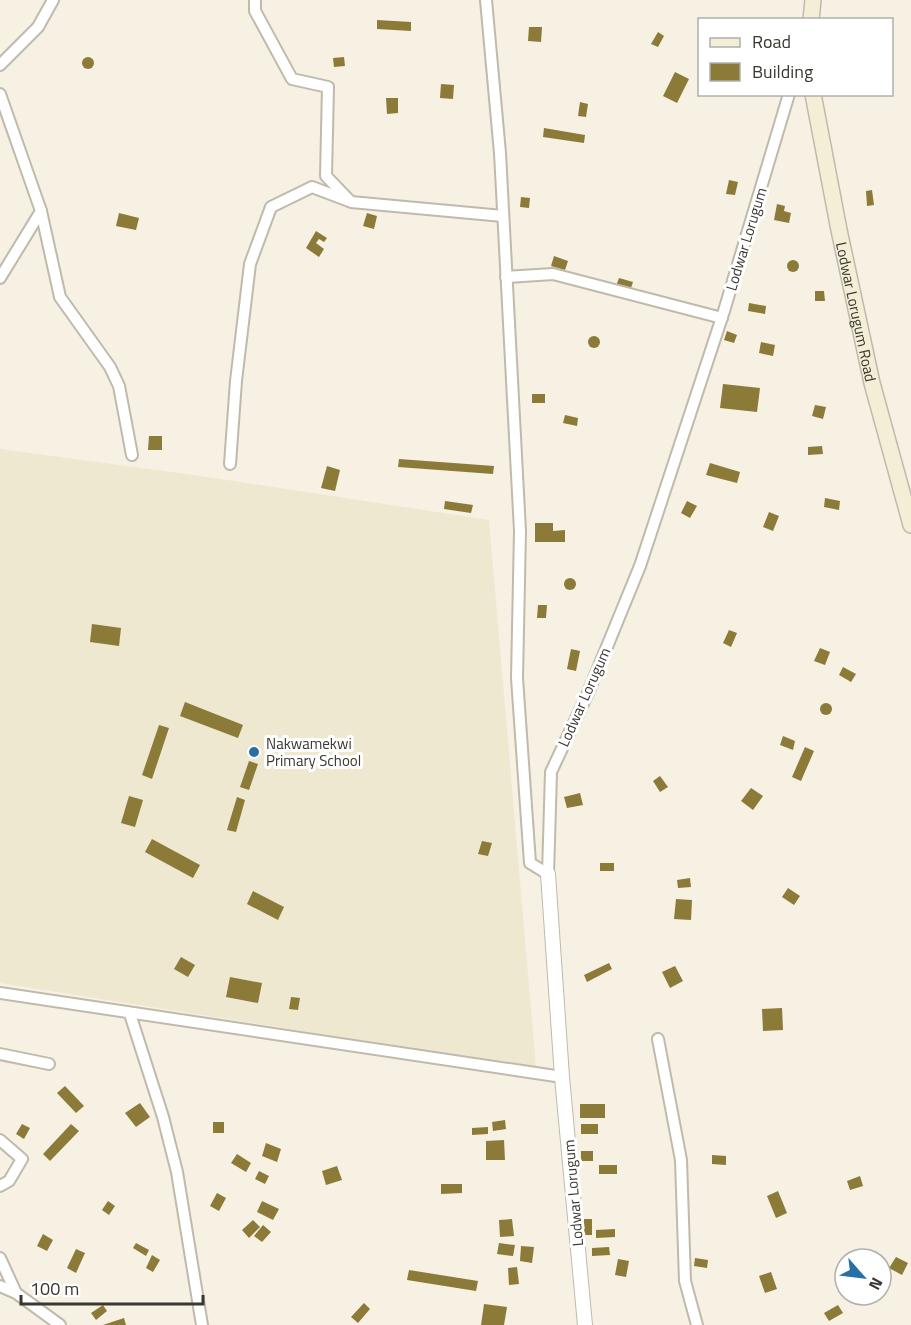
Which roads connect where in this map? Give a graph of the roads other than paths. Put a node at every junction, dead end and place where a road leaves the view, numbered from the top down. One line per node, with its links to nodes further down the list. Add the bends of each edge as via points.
1 (53, 0): 6 (street, via 38,27)
2 (255, 0): 10 (street, via 255,11 292,79 328,87 326,176)
3 (486, 0): 12 (street)
4 (813, 0): 5 (main road)
5 (810, 18)
6 (0, 65)
7 (0, 94): 11 (street)
8 (788, 96): 15 (street, Lodwar Lorugum)
9 (813, 96): 18 (main road, Lodwar Lorugum Road, via 872,384)
10 (351, 202): 12 (street); 17 (street, via 312,187 271,207 250,264)
11 (41, 212): 14 (street); 16 (street, via 60,297 119,386)
12 (503, 216): 13 (street)
13 (506, 277): 15 (street, via 553,274); 19 (street, via 520,531 517,678 530,863)
14 (0, 278)
15 (722, 318): 19 (street, Lodwar Lorugum, via 640,566 551,772)
16 (132, 455)
17 (230, 464)
18 (911, 525)
19 (548, 874): 25 (street, Lodwar Lorugum)
20 (0, 993): 21 (street)
21 (130, 1014): 25 (street); 32 (street, via 177,1172)
22 (658, 1039): 34 (street, via 681,1160 685,1281)
23 (0, 1054): 24 (street)
24 (49, 1064)
25 (562, 1077): 33 (street, Lodwar Lorugum)
26 (0, 1140): 27 (street, via 22,1159 9,1181)
27 (0, 1186)
28 (0, 1258): 30 (street)
29 (0, 1286): 30 (street)
30 (16, 1293): 31 (street)
31 (60, 1325)
32 (202, 1325)
33 (585, 1325)
34 (697, 1325)

